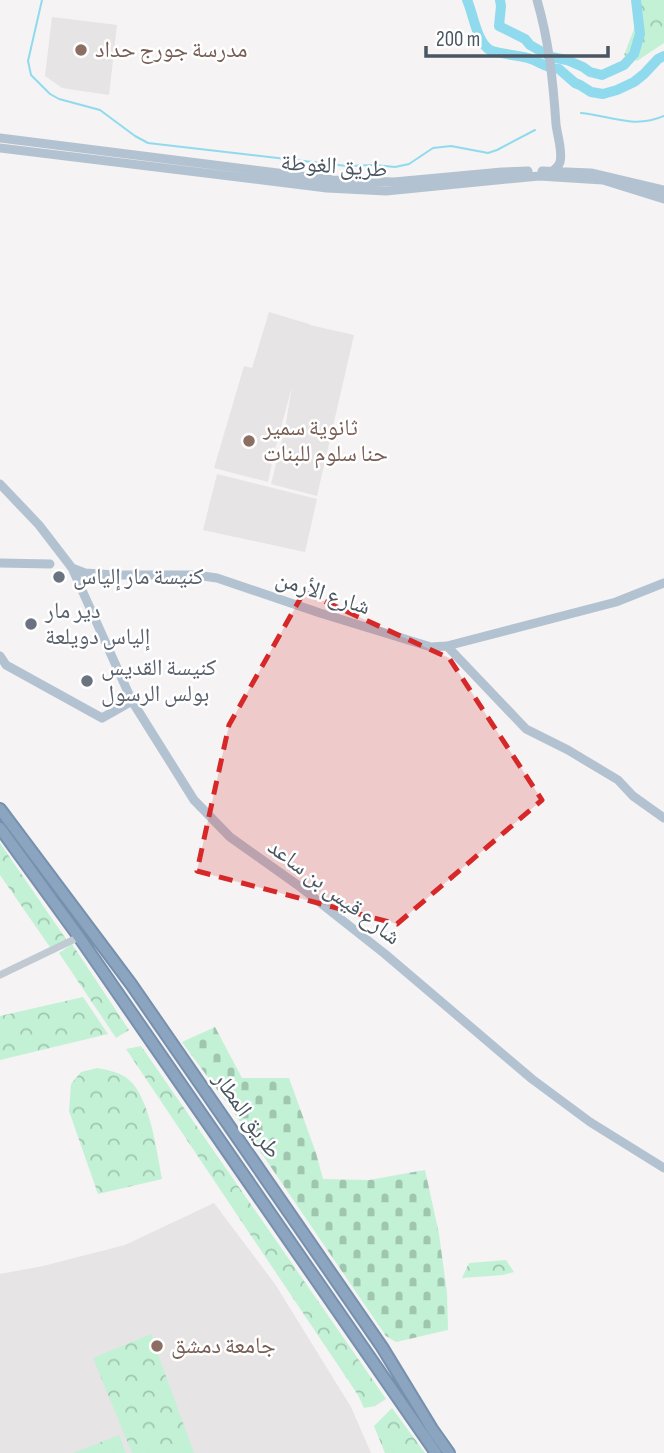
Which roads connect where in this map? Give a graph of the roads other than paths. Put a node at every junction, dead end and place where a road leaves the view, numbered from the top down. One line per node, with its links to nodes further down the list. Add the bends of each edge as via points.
1 (537, 0): 2 (main road)
2 (556, 103): 5 (main road, via 561,159); 6 (main road)
3 (0, 138): 5 (main road, via 345,181 394,182)
4 (0, 148): 8 (main road, طريق الغوطة, via 327,188 386,191 539,176 603,180)
5 (554, 170): 6 (main road)
6 (573, 172): 7 (main road)
7 (664, 191)
8 (664, 199)
9 (0, 484): 12 (main road)
10 (0, 563): 11 (main road)
11 (50, 564)
12 (72, 568): 14 (main road, شارع الأرمن, via 105,575 207,575 410,641); 17 (main road, شارع قيس بن ساعد)
13 (664, 583): 14 (main road, شارع الأرمن, via 616,603)
14 (447, 646): 19 (main road, via 526,729 618,780)
15 (0, 656): 16 (main road)
16 (3, 667): 17 (main road, via 102,718)
17 (132, 701): 23 (main road, شارع قيس بن ساعد, via 194,800 230,837 385,954 532,1079)
18 (0, 809): 24 (highway, طريق المطار, via 138,994 382,1347)
19 (664, 818)
20 (0, 828): 21 (highway, طريق المطار)
21 (79, 937): 22 (street); 25 (highway, طريق المطار)
22 (0, 975)
23 (664, 1168)
24 (432, 1429): 26 (highway, طريق المطار); 27 (highway)
25 (436, 1453)
26 (449, 1453)
27 (458, 1453)

